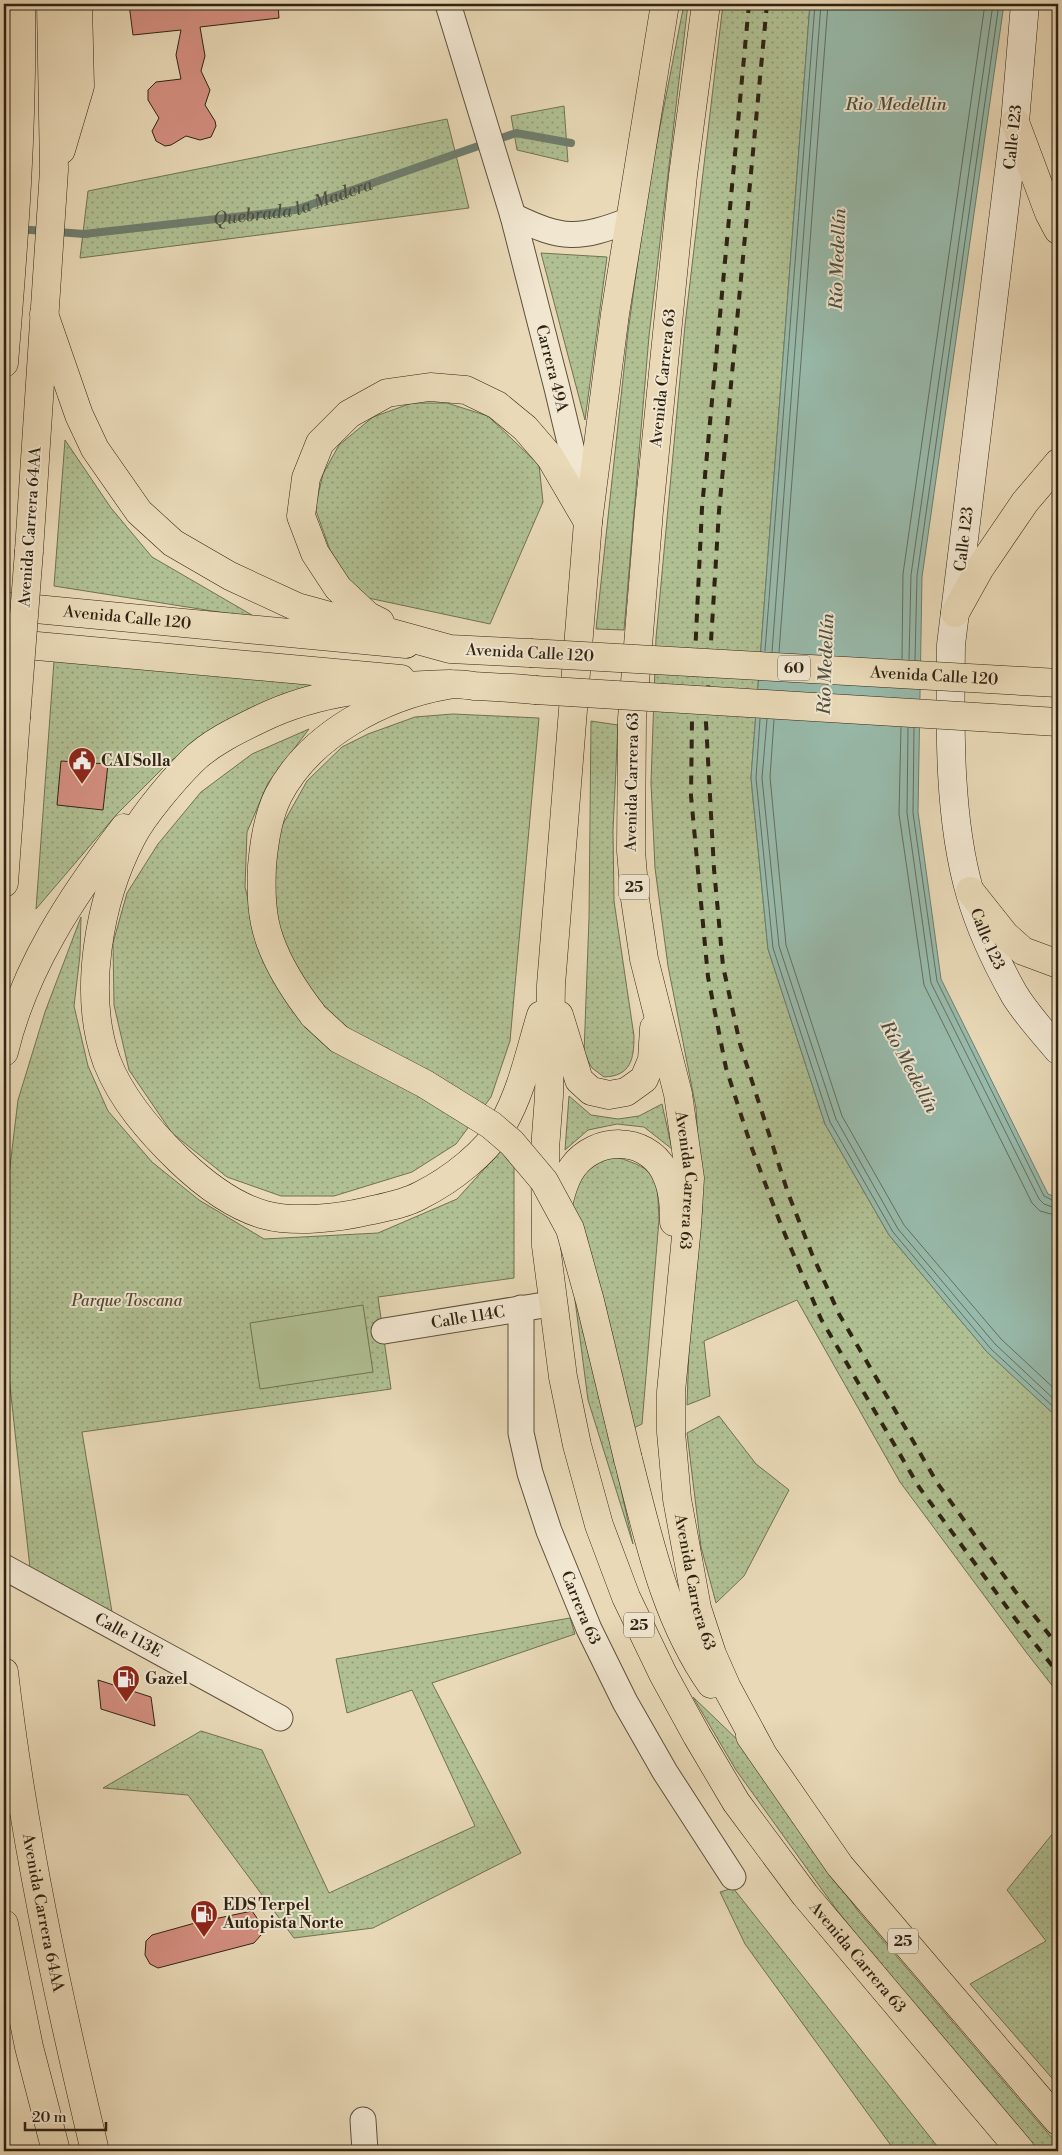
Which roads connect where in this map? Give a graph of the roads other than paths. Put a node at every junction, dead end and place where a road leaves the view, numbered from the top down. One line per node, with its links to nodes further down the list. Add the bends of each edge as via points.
1 (21, 4): 10 (main road)
2 (51, 4): 11 (main road)
3 (78, 4): 11 (main road, via 80,86)
4 (448, 4): 12 (street, Carrera 49A)
5 (665, 4): 13 (main road, Avenida Carrera 63 / 25)
6 (706, 4): 31 (main road, Avenida Carrera 63 / 25, via 683,175 632,719 631,851 644,959)
7 (1026, 4): 9 (main road, Calle 123)
8 (4, 110): 10 (main road)
9 (1015, 122): 14 (main road); 20 (main road, Calle 123)
10 (18, 167): 16 (main road)
11 (54, 170): 15 (main road, Avenida Carrera 64AA)
12 (513, 216): 13 (street, via 542,230 577,236 600,232); 18 (street, Carrera 49A)
13 (630, 220): 18 (main road, Avenida Carrera 63 / 25)
14 (1058, 230)
15 (44, 314): 22 (main road, via 79,414 95,449 139,512 173,542 230,576 297,607); 27 (main road, Avenida Carrera 64AA, bridge)
16 (4, 362)
17 (1058, 463): 20 (main road, via 1025,502 980,568)
18 (588, 522): 22 (main road, via 550,457 525,428 497,405 466,390 430,387 387,393 349,414 320,443 306,478 301,516 315,553 338,588 368,616); 30 (main road, Avenida Carrera 63 / 25)
19 (4, 606): 22 (main road, Avenida Calle 120)
20 (955, 614): 28 (main road, Calle 123, via 950,693 955,806)
21 (4, 643): 24 (main road)
22 (450, 648): 23 (main road, Avenida Calle 120 / 60, bridge)
23 (1058, 683)
24 (450, 684): 25 (main road, 60, bridge); 26 (main road, via 364,688 304,702 262,718); 42 (main road, Avenida Carrera 63, bridge, via 408,694 373,708 318,745 296,769 278,796 263,853 261,891 269,940 298,995 314,1016 339,1039 425,1084 491,1124 544,1181 570,1229 654,1560 672,1610 707,1677)
25 (1058, 722)
26 (194, 759): 30 (main road, via 133,835 112,882 101,925 96,989 98,1023 107,1061 122,1092 145,1125 200,1181 229,1199 265,1215 292,1218 357,1214 420,1196 458,1171 502,1126 515,1098); 33 (main road, via 134,814 68,905 40,953 8,1033)
27 (4, 883)
28 (970, 891): 29 (main road, via 1005,935 1023,951); 32 (main road, Calle 123, via 998,963 1015,995)
29 (1058, 964)
30 (551, 984): 31 (main road, via 572,1062 579,1080 591,1091 610,1095 626,1092 644,1079 652,1060); 34 (main road, Avenida Carrera 63 / 25, via 545,1149)
31 (655, 1007): 38 (main road, Avenida Carrera 63 / 25, via 678,1094 690,1178)
32 (1058, 1050)
33 (4, 1052)
34 (546, 1246): 35 (main road, Avenida Carrera 63 / 25); 38 (main road, via 563,1188 574,1166 592,1150 612,1143 631,1145 650,1154 663,1169 674,1201)
35 (552, 1303): 36 (street, Calle 114C); 50 (main road, Avenida Carrera 63 / 25, via 576,1445 599,1525 626,1597 696,1736 736,1802 811,1902)
36 (522, 1308): 37 (street, Calle 114C); 43 (street, Carrera 63, via 521,1433 549,1531 589,1629 625,1702 665,1772)
37 (384, 1331)
38 (675, 1336): 42 (main road, Avenida Carrera 63 / 25, via 670,1392 671,1432 677,1499 697,1608 716,1662)
39 (4, 1567): 41 (street, Calle 113E)
40 (4, 1672): 48 (main road, Avenida Carrera 64AA, via 16,1770 47,1946)
41 (280, 1718)
42 (761, 1751): 46 (main road, Avenida Carrera 63 / 25, via 840,1866)
43 (733, 1877)
44 (4, 1924): 47 (main road, via 29,2047)
45 (363, 2120): 49 (street)
46 (1058, 2121)
47 (56, 2151)
48 (95, 2151)
49 (365, 2151)
50 (1021, 2151)

